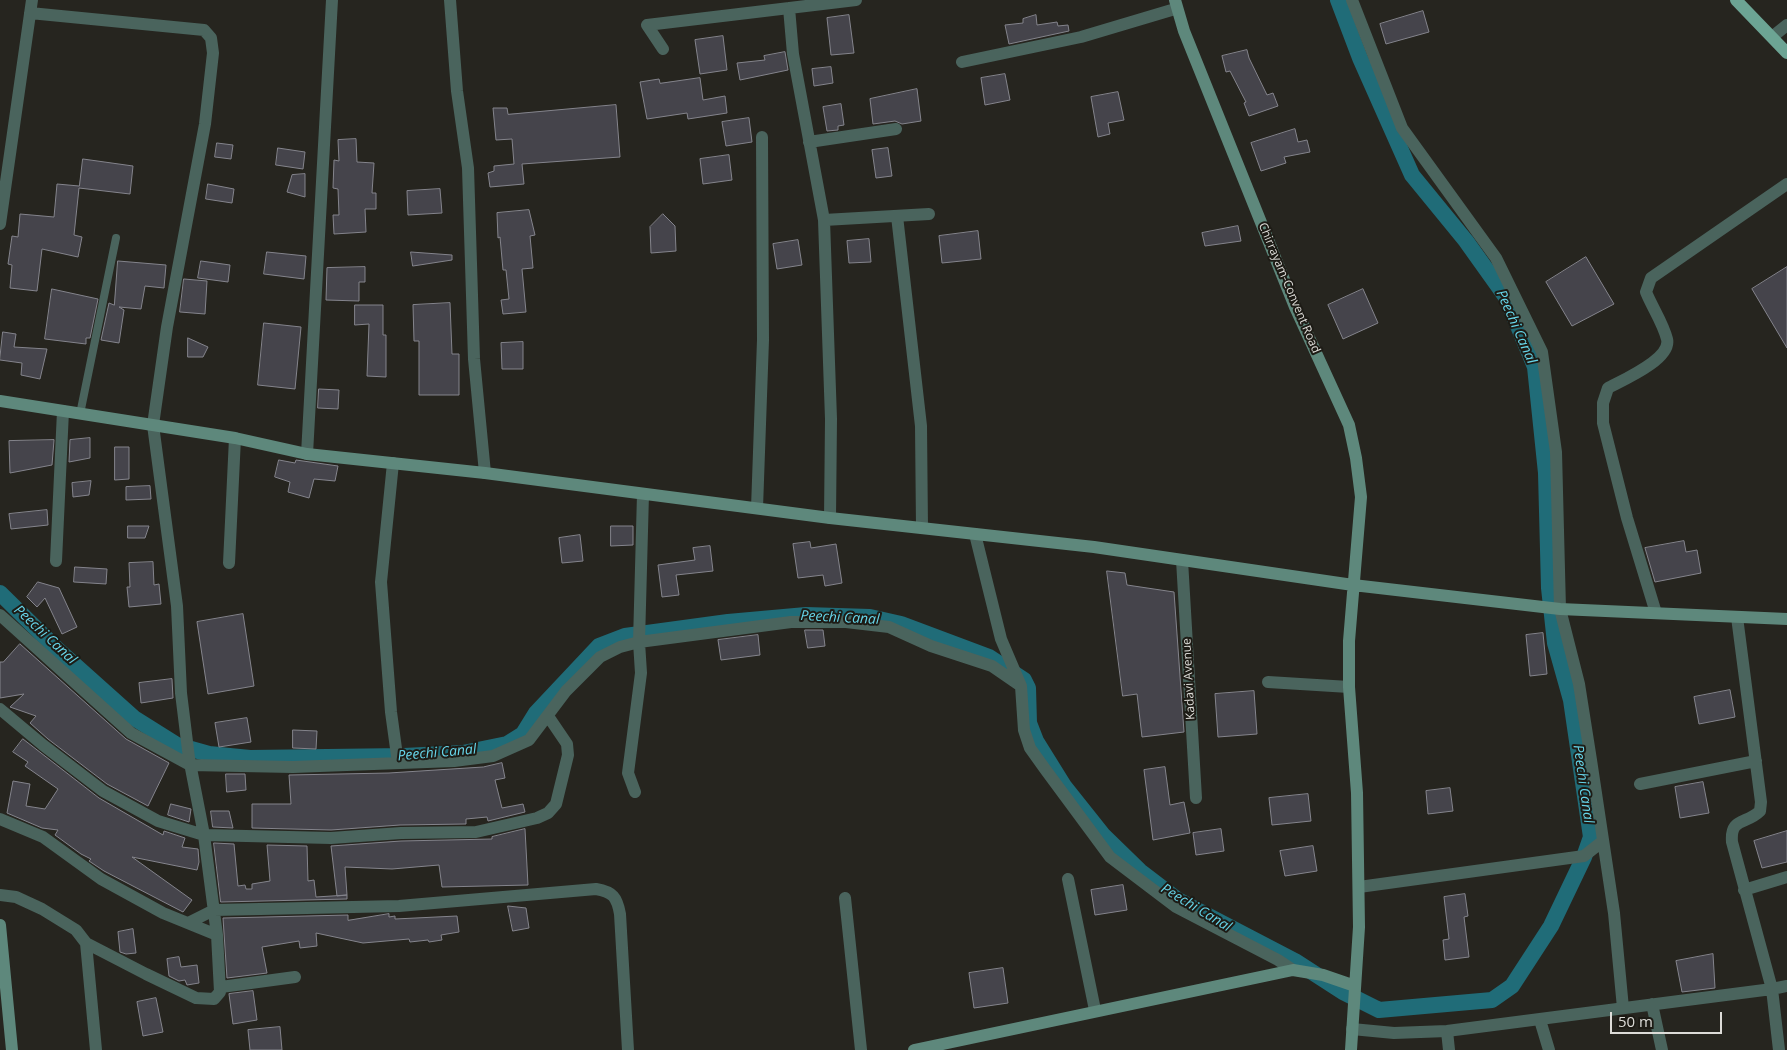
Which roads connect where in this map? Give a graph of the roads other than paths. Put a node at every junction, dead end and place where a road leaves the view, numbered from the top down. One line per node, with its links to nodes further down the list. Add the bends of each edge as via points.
1 (32, 0): 9 (street)
2 (332, 0): 29 (street)
3 (450, 0): 31 (street, via 468,168 474,359)
4 (856, 0): 8 (street)
5 (1352, 0): 41 (street, via 1402,128 1496,258 1542,352 1556,452)
6 (1736, 0): 11 (main road)
7 (1175, 4): 14 (street, via 1081,37); 40 (main road, Chirrayam-Convent Road, via 1295,307 1349,425 1361,497)
8 (785, 5): 12 (street, via 647,25); 17 (street)
9 (30, 13): 22 (street); 27 (street, via 204,30 211,38 213,53 205,124 166,327)
10 (1787, 25): 11 (street)
11 (1772, 37): 13 (main road)
12 (663, 49)
13 (1787, 53)
14 (962, 62)
15 (896, 130): 17 (street)
16 (762, 137): 33 (street, via 763,340)
17 (809, 142): 21 (street)
18 (1787, 184): 42 (street, via 1651,278 1646,292 1668,340 1666,352 1608,388 1603,403 1603,423 1622,499)
19 (929, 214): 20 (street)
20 (897, 216): 21 (street); 35 (street, via 921,426)
21 (824, 220): 34 (street, via 831,419)
22 (0, 224)
23 (116, 238): 26 (lane)
24 (0, 401): 25 (main road)
25 (64, 411): 26 (main road); 37 (street)
26 (80, 414): 27 (main road)
27 (153, 425): 28 (main road); 52 (street, via 176,606)
28 (234, 438): 29 (main road); 39 (street)
29 (306, 454): 30 (main road)
30 (393, 463): 31 (main road); 54 (street, via 381,582)
31 (485, 473): 32 (main road)
32 (643, 494): 33 (main road); 46 (street)
33 (756, 508): 34 (main road)
34 (830, 518): 35 (main road)
35 (922, 528): 36 (main road)
36 (975, 534): 38 (main road); 48 (street, via 1000,639)
37 (56, 560)
38 (1182, 560): 40 (main road); 57 (street, Kadavi Avenue)
39 (229, 563)
40 (1354, 585): 41 (main road); 49 (main road, Chirrayam-Convent Road)
41 (1558, 609): 42 (main road); 60 (street, via 1579,684)
42 (1656, 613): 44 (main road)
43 (0, 616): 52 (street, via 131,733)
44 (1737, 617): 45 (main road); 53 (street)
45 (1787, 619)
46 (639, 642): 48 (street, via 791,622 846,622 889,627 931,646 992,666); 51 (street, via 600,657 566,691); 56 (street, via 641,673 628,773)
47 (1268, 682): 49 (street)
48 (1021, 686): 72 (street, via 1024,730 1030,748 1110,856 1176,907)
49 (1349, 687): 63 (main road, Chirrayam-Convent Road)
50 (0, 709): 59 (street, via 103,791 158,821)
51 (548, 716): 54 (street, via 529,740 493,756); 59 (street, via 567,744 568,755 556,804 537,818 476,832 331,838)
52 (189, 762): 54 (street, via 294,767); 59 (street)
53 (1756, 762): 55 (street); 64 (street, via 1760,811 1736,824 1731,831)
54 (398, 763)
55 (1640, 784)
56 (635, 792)
57 (1196, 798)
58 (0, 819): 68 (street, via 44,837 101,879)
59 (204, 835): 67 (street)
60 (1603, 841): 63 (street, via 1584,856); 79 (street)
61 (1787, 878): 64 (street)
62 (1068, 879): 80 (street)
63 (1359, 887): 76 (main road, Chirrayam-Convent Road, via 1360,927)
64 (1744, 890): 77 (street)
65 (0, 895): 71 (street, via 16,897 42,909 76,930)
66 (846, 898): 88 (street)
67 (214, 910): 68 (street); 70 (street); 87 (street, via 400,906 596,889 610,892 618,900 620,914)
68 (188, 923): 70 (street)
69 (0, 925): 84 (main road)
70 (217, 935): 75 (street)
71 (86, 943): 75 (street, via 196,998 214,998); 86 (street)
72 (1298, 971): 76 (main road, via 1323,975); 80 (main road)
73 (295, 977): 75 (street)
74 (1787, 986): 77 (street)
75 (221, 987)
76 (1355, 987): 82 (main road, Chirrayam-Convent Road)
77 (1772, 989): 78 (street); 94 (street)
78 (1652, 1004): 79 (street); 93 (street)
79 (1623, 1008): 81 (street)
80 (1095, 1010): 89 (main road)
81 (1540, 1020): 83 (street); 92 (street)
82 (1352, 1029): 83 (street, via 1394,1033); 90 (main road, Chirrayam-Convent Road)
83 (1447, 1031): 91 (street)
84 (5, 1032): 85 (main road)
85 (12, 1050)
86 (96, 1050)
87 (628, 1050)
88 (861, 1050)
89 (914, 1050)
90 (1351, 1050)
91 (1449, 1050)
92 (1549, 1050)
93 (1662, 1050)
94 (1779, 1050)

